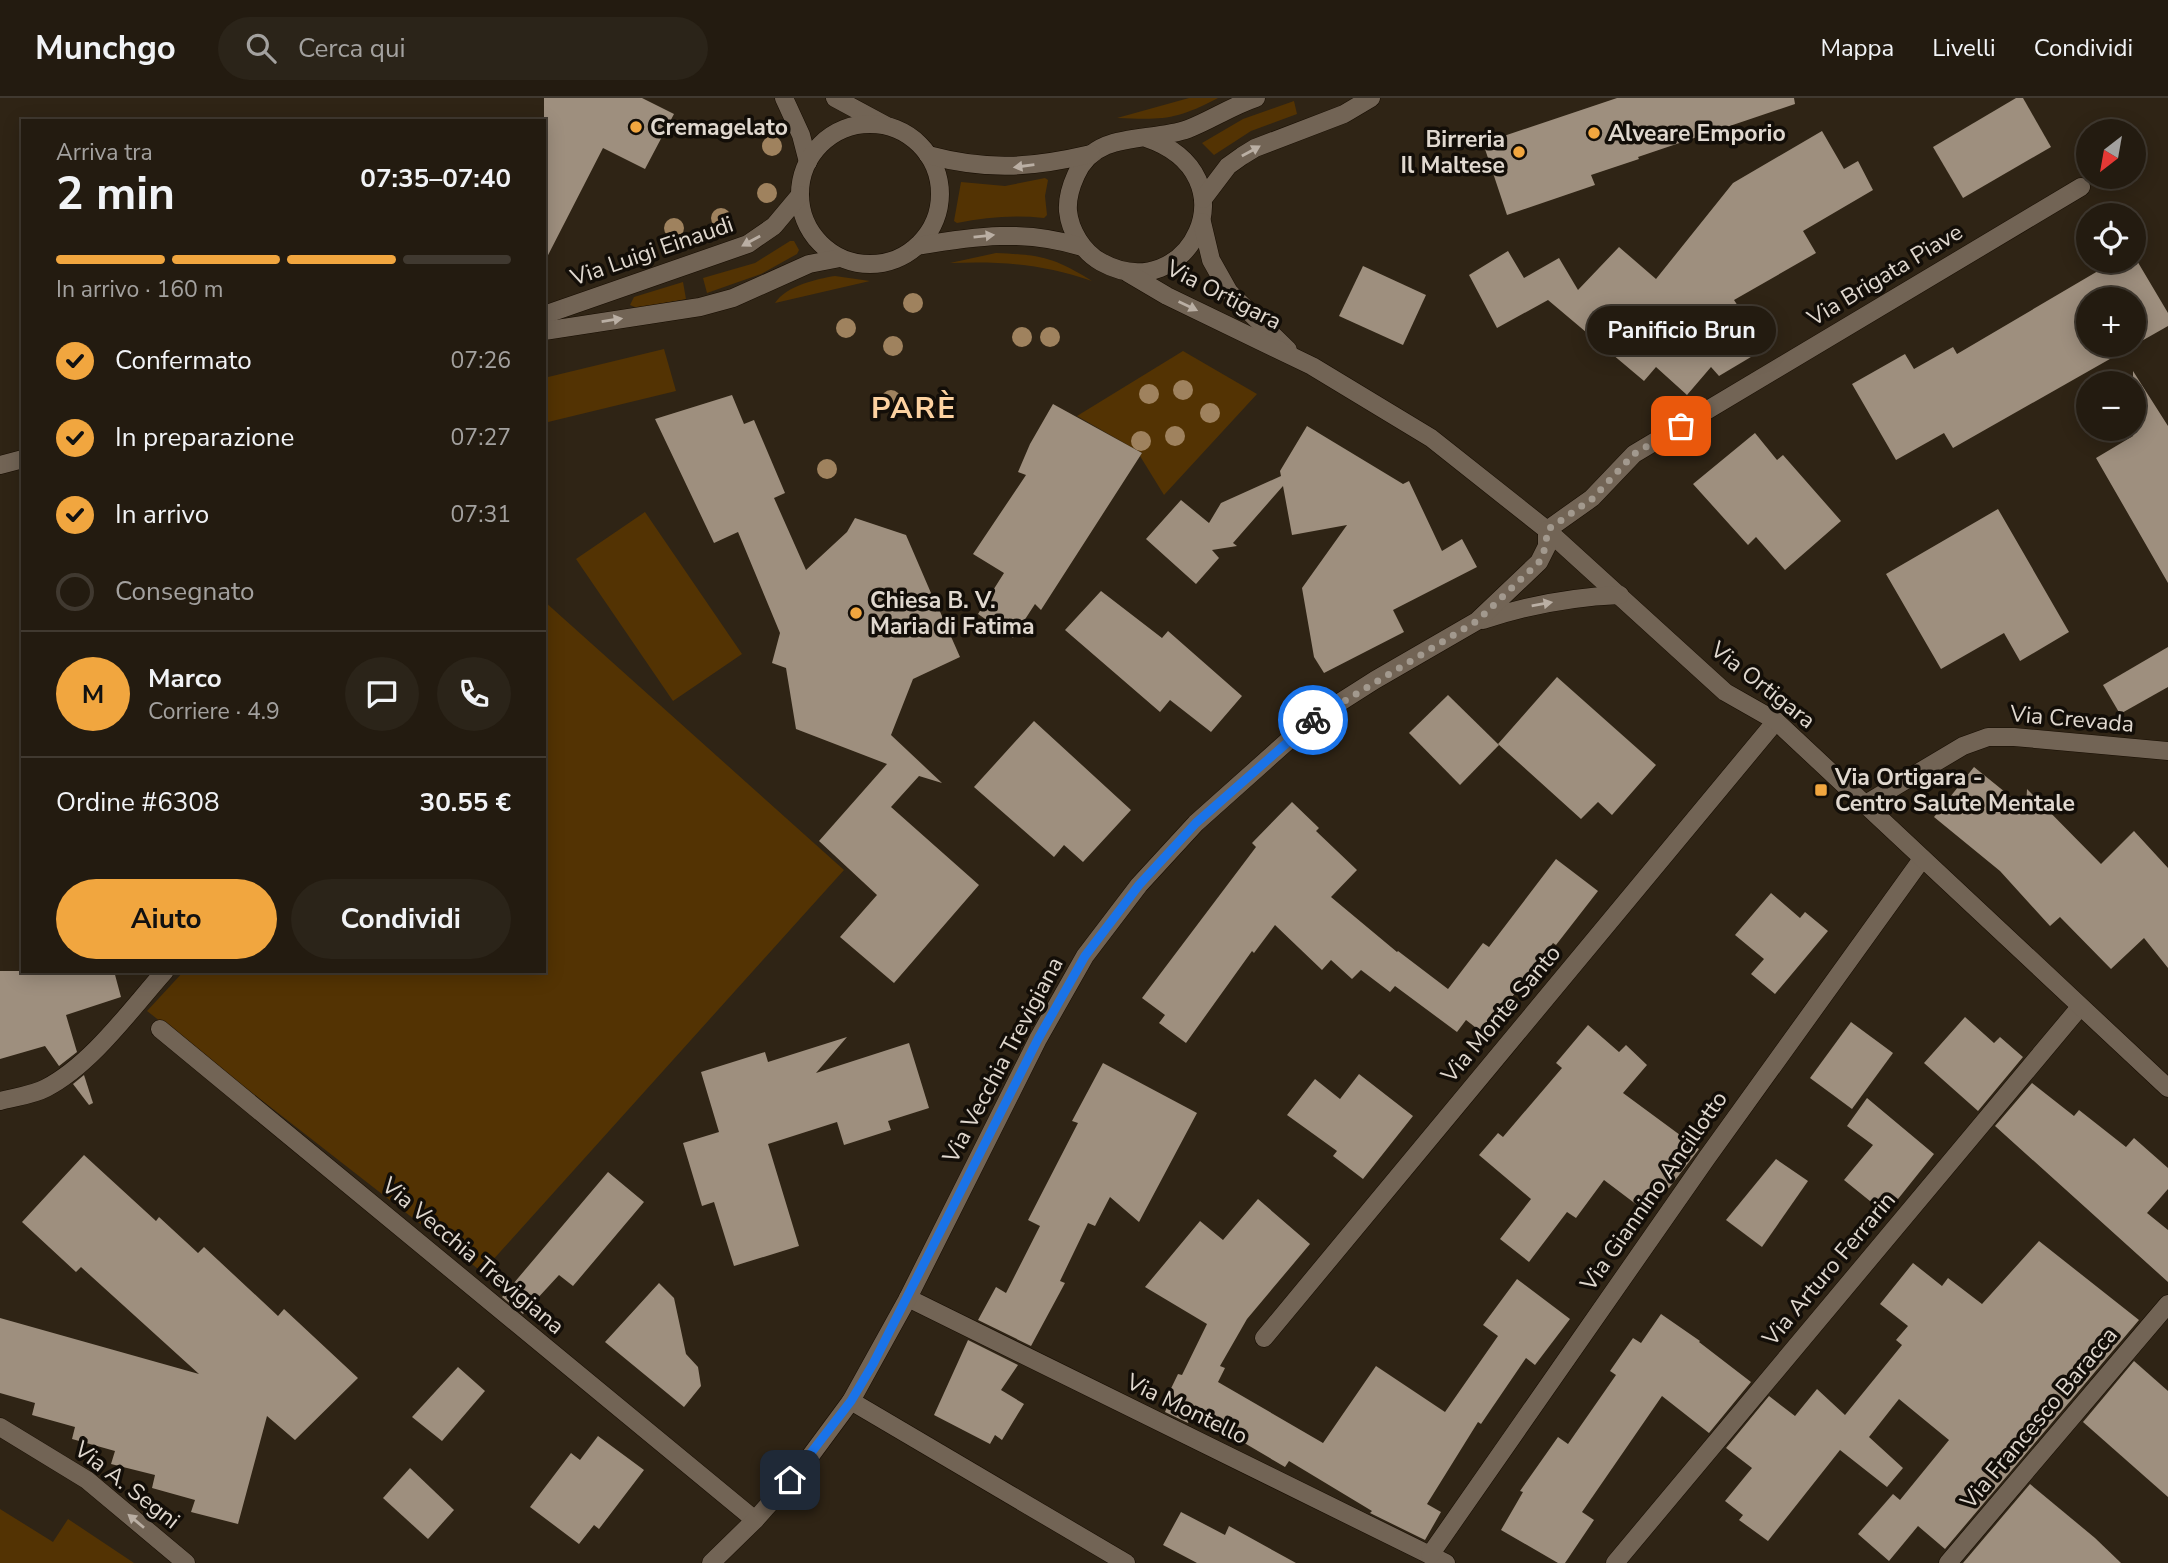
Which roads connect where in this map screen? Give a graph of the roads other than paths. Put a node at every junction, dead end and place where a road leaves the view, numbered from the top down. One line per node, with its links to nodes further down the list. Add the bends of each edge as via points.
1 (784, 98): 9 (street)
2 (835, 98): 5 (street)
3 (1256, 98): 6 (street, Via Luigi Einaudi, via 1187,129)
4 (1371, 98): 12 (street, one-way to 4, via 1228,166 1255,148 1344,114)
5 (891, 128): 8 (street, Via Luigi Einaudi, via 918,143); 9 (street, Via Luigi Einaudi, via 855,126 836,133)
6 (1146, 138): 7 (street, Via Luigi Einaudi, via 1107,144); 12 (street, via 1185,158 1198,177)
7 (1091, 154): 8 (street, Via Luigi Einaudi, one-way to 8, via 1006,168); 15 (street, via 1078,170 1069,199 1072,229)
8 (928, 155): 14 (street, Via Luigi Einaudi, via 937,173 938,213)
9 (808, 162): 11 (street, Via Luigi Einaudi)
10 (2078, 189): 23 (street, Via Brigata Piave, via 1634,454 1592,499)
11 (800, 195): 16 (street, Via Luigi Einaudi, via 810,230); 18 (street, Via Luigi Einaudi, one-way to 18, via 774,226 748,244)
12 (1203, 199): 13 (street)
13 (1202, 222): 17 (street, via 1182,255 1148,272); 20 (street, Via Ortigara, via 1211,260 1229,292)
14 (917, 246): 15 (street, Via Luigi Einaudi, one-way to 15, via 1003,234); 16 (street, Via Luigi Einaudi, via 880,264)
15 (1082, 247): 17 (street, Via Luigi Einaudi, via 1096,259)
16 (840, 258): 19 (street, Via Luigi Einaudi, one-way to 16, via 700,307 733,298 809,264)
17 (1128, 273): 20 (street, Via Ortigara, one-way to 20)
18 (546, 314)
19 (546, 331)
20 (1298, 359): 23 (street, Via Ortigara, via 1431,438)
21 (21, 460): 22 (street)
22 (0, 465)
23 (1547, 530): 24 (street, Via Ortigara); 25 (street, Via Vecchia Trevigiana, via 1539,562)
24 (1620, 596): 25 (street, Via Vecchia Trevigiana, one-way to 24, via 1580,597); 26 (street, Via Ortigara, via 1725,692)
25 (1477, 621): 35 (street, Via Vecchia Trevigiana, via 1310,722 1196,823 1139,885 1085,956 1038,1039)
26 (1776, 721): 28 (street, Via Ortigara); 37 (street, Via Monte Santo)
27 (2168, 751): 28 (street, Via Crevada, via 1988,737 1963,746)
28 (1864, 805): 29 (street, Via Ortigara)
29 (1922, 859): 31 (street, Via Ortigara); 41 (street, Via Giannino Ancillotto, via 1706,1159)
30 (163, 973): 34 (street, via 85,1060 45,1089)
31 (2080, 1007): 33 (street, Via Ortigara); 45 (street, Via Arturo Ferrarin)
32 (160, 1029): 40 (street, Via Vecchia Trevigiana)
33 (2168, 1088)
34 (0, 1101)
35 (908, 1298): 38 (street, Via Vecchia Trevigiana); 41 (street, Via Montello)
36 (2168, 1304): 46 (street, Via Francesco Baracca)
37 (1264, 1338)
38 (851, 1401): 40 (street, Via Vecchia Trevigiana); 44 (street)
39 (0, 1427): 42 (street, Via A. Segni, one-way to 39, via 87,1479)
40 (755, 1520): 43 (street, Via Vecchia Trevigiana)
41 (1438, 1559)
42 (186, 1563)
43 (710, 1563)
44 (1126, 1563)
45 (1615, 1563)
46 (1948, 1563)

